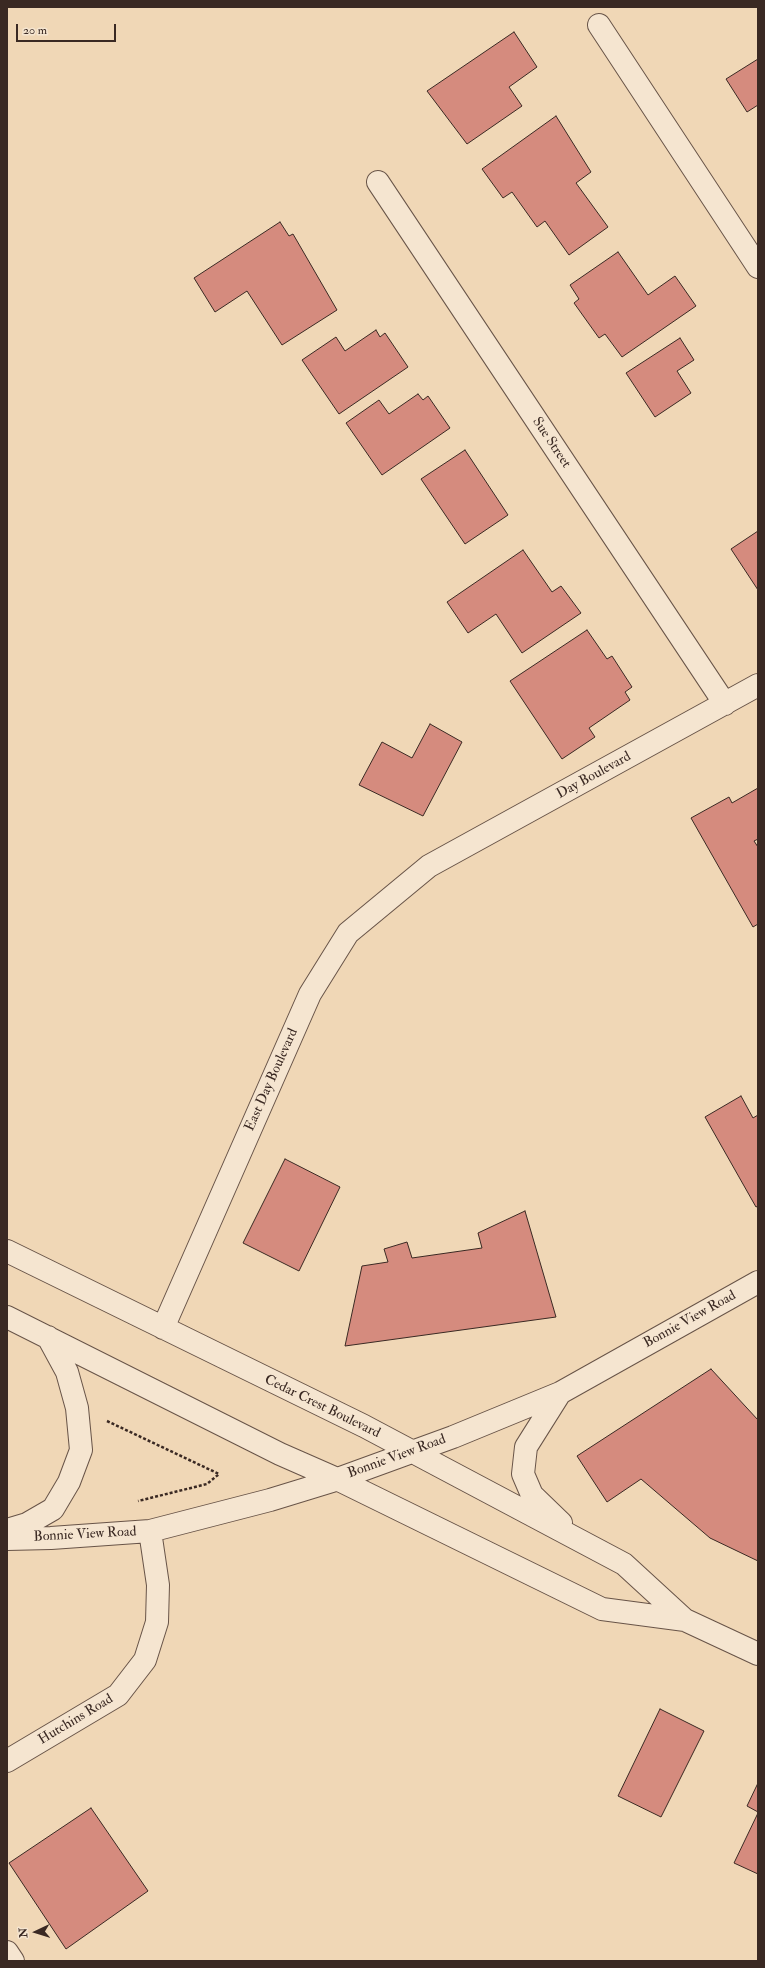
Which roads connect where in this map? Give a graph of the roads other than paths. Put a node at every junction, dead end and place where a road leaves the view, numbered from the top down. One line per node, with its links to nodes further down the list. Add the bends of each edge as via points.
1 (599, 25): 3 (street)
2 (378, 182): 5 (street, Sue Street)
3 (758, 267)
4 (758, 685): 5 (street, Day Boulevard)
5 (725, 704): 6 (street, Day Boulevard)
6 (429, 866): 10 (street, East Day Boulevard, via 348,934 310,994)
7 (7, 1251): 10 (street, Cedar Crest Boulevard)
8 (758, 1282): 12 (street, Bonnie View Road)
9 (7, 1317): 11 (street, Cedar Crest Boulevard)
10 (163, 1328): 13 (street, Cedar Crest Boulevard, via 364,1426)
11 (48, 1337): 14 (street, Cedar Crest Boulevard, via 280,1454); 15 (street, via 66,1372 77,1408 82,1450 69,1482 53,1509 27,1524)
12 (560, 1393): 13 (street, Bonnie View Road, via 452,1438); 18 (street, via 526,1447 523,1474 532,1495)
13 (411, 1452): 14 (street, Bonnie View Road); 18 (street, Cedar Crest Boulevard)
14 (337, 1479): 16 (street, Bonnie View Road, via 270,1500); 19 (street, Cedar Crest Boulevard, via 602,1609)
15 (7, 1530)
16 (150, 1531): 17 (street, Bonnie View Road); 21 (street, Hutchins Road, via 158,1585 157,1622 145,1660 118,1695)
17 (7, 1539)
18 (583, 1542): 19 (street, Cedar Crest Boulevard, via 624,1564)
19 (685, 1620): 20 (street, Cedar Crest Boulevard)
20 (758, 1654)
21 (7, 1761)
22 (7, 1952): 23 (street)
23 (13, 1961)

